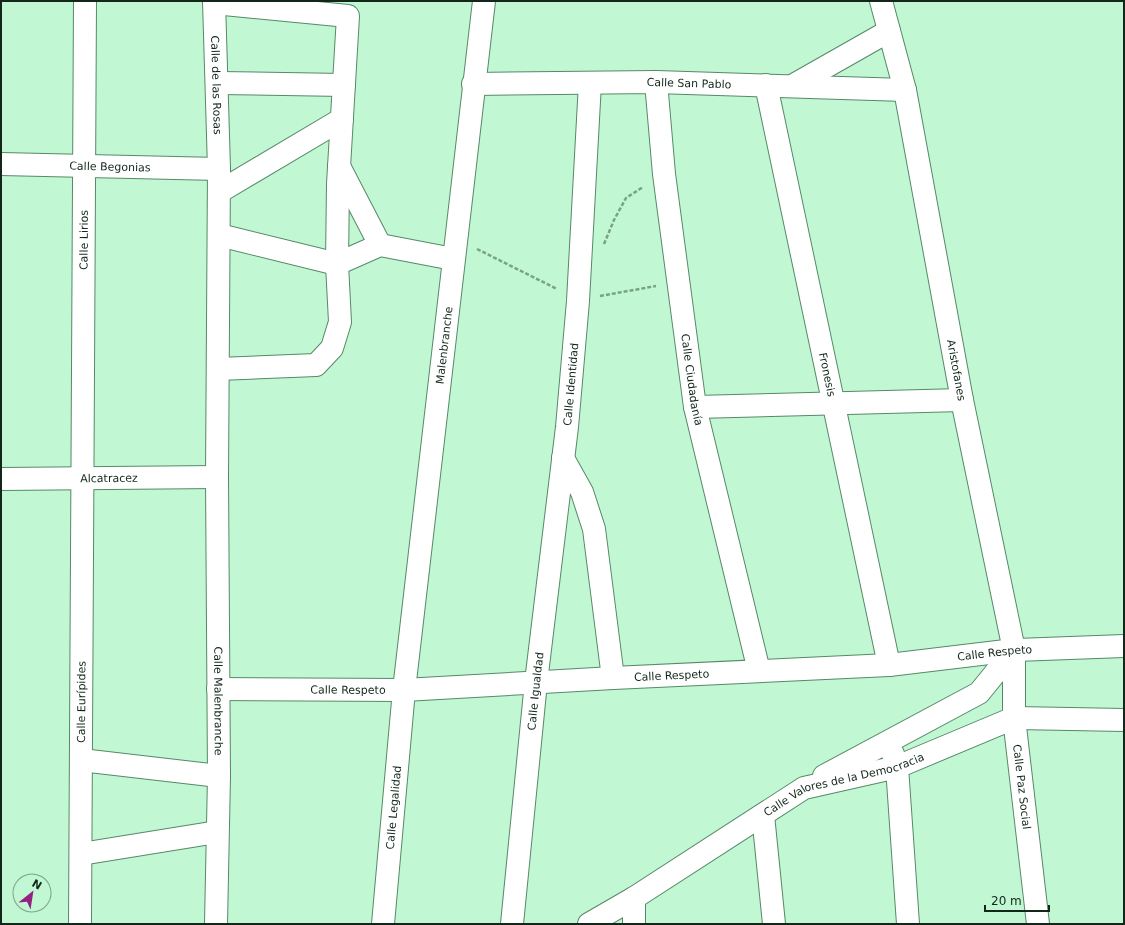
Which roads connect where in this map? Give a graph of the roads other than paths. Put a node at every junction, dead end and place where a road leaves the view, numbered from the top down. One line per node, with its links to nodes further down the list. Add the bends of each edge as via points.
1 (85, 1): 16 (street, Calle Lirios)
2 (484, 1): 9 (street, Malenbranche)
3 (881, 1): 5 (street, Aristofanes)
4 (215, 2): 7 (street, Calle de las Rosas); 10 (street, via 348,16)
5 (889, 31): 12 (street); 13 (street, Aristofanes)
6 (656, 82): 8 (street, Calle San Pablo); 11 (street, Calle San Pablo); 27 (street, Calle Ciudadanía, via 664,174)
7 (218, 83): 10 (street); 18 (street, Calle de las Rosas)
8 (590, 83): 9 (street, Calle San Pablo); 28 (street, Calle Identidad, via 578,301)
9 (473, 84): 22 (street, Malenbranche)
10 (344, 85): 14 (street)
11 (766, 85): 12 (street, Calle San Pablo); 26 (street, Fronesis)
12 (792, 86): 13 (street, Calle San Pablo)
13 (905, 90): 25 (street, Aristofanes)
14 (342, 119): 17 (street); 19 (street)
15 (1, 164): 16 (street, Calle Begonias)
16 (84, 166): 18 (street, Calle Begonias); 31 (street, Calle Lirios)
17 (339, 166): 21 (street); 23 (street)
18 (219, 169): 19 (street)
19 (219, 192): 20 (street)
20 (219, 235): 23 (street); 24 (street)
21 (380, 245): 22 (street); 23 (street)
22 (453, 259): 39 (street, Malenbranche)
23 (337, 264): 24 (street, via 340,322 332,348 316,365)
24 (218, 369): 29 (street)
25 (962, 400): 26 (street); 33 (street, Aristofanes)
26 (833, 403): 27 (street); 34 (street, Fronesis)
27 (695, 407): 35 (street, Calle Ciudadanía)
28 (563, 458): 36 (street, via 582,492 594,528); 37 (street, Calle Igualdad)
29 (217, 477): 31 (street, Alcatracez); 38 (street, Calle Malenbranche)
30 (1, 479): 31 (street, Alcatracez)
31 (82, 479): 43 (street, Calle Eurípides)
32 (1124, 646): 33 (street, Calle Respeto)
33 (1014, 650): 34 (street, Calle Respeto); 40 (street, Calle Paz Social); 42 (street, via 979,693)
34 (889, 665): 35 (street, Calle Respeto)
35 (759, 671): 36 (street, Calle Respeto)
36 (613, 678): 37 (street, Calle Respeto)
37 (536, 682): 39 (street, Calle Respeto); 54 (street, Calle Igualdad)
38 (218, 689): 39 (street, Calle Respeto); 45 (street, Calle Malenbranche)
39 (404, 690): 53 (street, Calle Legalidad)
40 (1014, 718): 41 (street, Calle Valores de la Democracia); 44 (street, Calle Valores de la Democracia); 59 (street, Calle Paz Social)
41 (1124, 720)
42 (888, 741): 44 (street); 46 (street)
43 (81, 760): 45 (street); 49 (street, Calle Eurípides)
44 (897, 767): 46 (street, Calle Valores de la Democracia); 58 (street)
45 (219, 776): 48 (street, Calle Malenbranche)
46 (804, 788): 47 (street, Calle Valores de la Democracia)
47 (763, 815): 50 (street, Calle Valores de la Democracia); 57 (street)
48 (217, 832): 49 (street); 52 (street, Calle Malenbranche)
49 (81, 854): 51 (street, Calle Eurípides)
50 (634, 898): 55 (street, Calle Valores de la Democracia); 56 (street)
51 (80, 924)
52 (216, 924)
53 (383, 924)
54 (512, 924)
55 (589, 924)
56 (634, 924)
57 (774, 924)
58 (908, 924)
59 (1038, 924)

